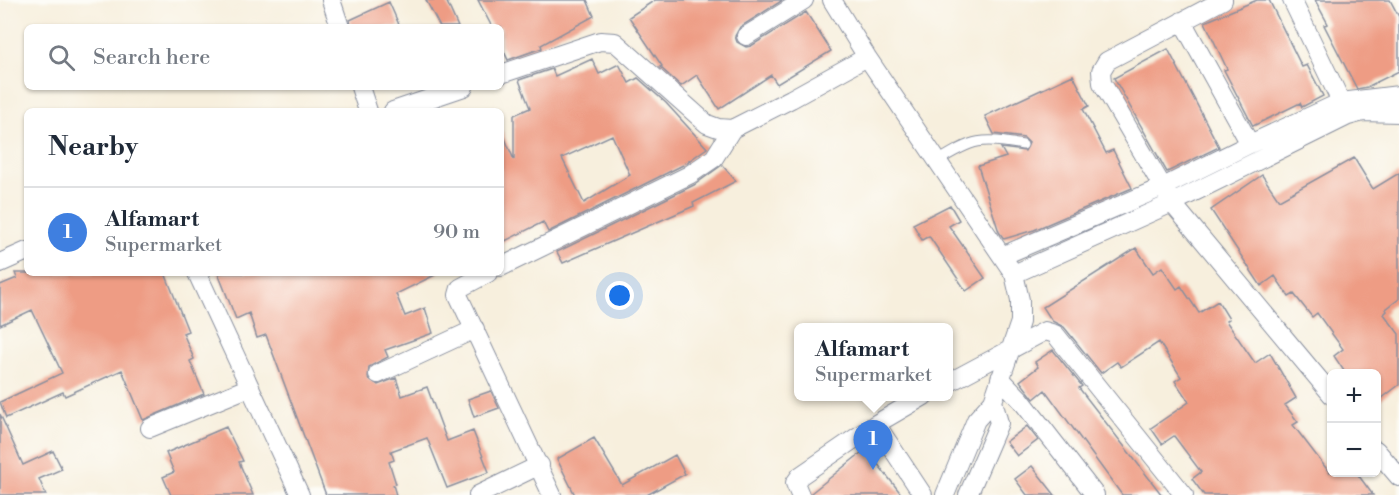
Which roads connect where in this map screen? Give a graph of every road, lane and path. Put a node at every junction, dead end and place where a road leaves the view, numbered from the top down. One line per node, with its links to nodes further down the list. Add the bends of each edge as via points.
1 (331, 0): 7 (street)
2 (804, 0): 8 (street)
3 (832, 0): 9 (street)
4 (1223, 0): 6 (street)
5 (1292, 0): 16 (street)
6 (1182, 21): 19 (street); 22 (street, via 1107,61 1101,71 1102,83)
7 (339, 24)
8 (746, 36)
9 (867, 57): 18 (street); 21 (street)
10 (504, 73): 18 (street, via 600,41 615,42 707,123)
11 (361, 90): 14 (street)
12 (455, 90): 15 (street)
13 (1399, 95): 16 (street)
14 (367, 108)
15 (402, 108)
16 (1345, 109): 17 (street); 19 (street); 22 (street)
17 (1399, 113)
18 (732, 129): 26 (street, via 714,158 689,175)
19 (1250, 144): 22 (street)
20 (1023, 145): 21 (lane, via 990,139 954,150)
21 (938, 160): 24 (street)
22 (1167, 195): 24 (street); 27 (street); 36 (street)
23 (24, 252): 25 (street)
24 (1002, 256): 27 (street)
25 (0, 263)
26 (504, 266)
27 (1014, 274): 31 (street, via 1020,322)
28 (198, 276): 35 (street)
29 (482, 276): 30 (street, via 459,288 458,295)
30 (475, 329): 32 (street); 44 (street)
31 (1008, 353): 33 (street); 34 (street); 54 (street, via 1045,332 1055,334)
32 (378, 374)
33 (1000, 378): 38 (street); 53 (street)
34 (953, 380)
35 (250, 387): 40 (street); 46 (street)
36 (1327, 389)
37 (915, 401): 39 (street)
38 (993, 401): 41 (street, via 978,415); 42 (street, via 999,423)
39 (876, 424): 49 (street, via 800,476 795,483); 50 (street)
40 (150, 428)
41 (966, 442): 42 (street); 51 (street)
42 (988, 452): 52 (street)
43 (1381, 455): 45 (street)
44 (540, 465): 47 (street); 48 (street)
45 (1399, 477)
46 (300, 495)
47 (478, 495)
48 (552, 495)
49 (800, 495)
50 (922, 495)
51 (945, 495)
52 (968, 495)
53 (1095, 495)
54 (1184, 495)

